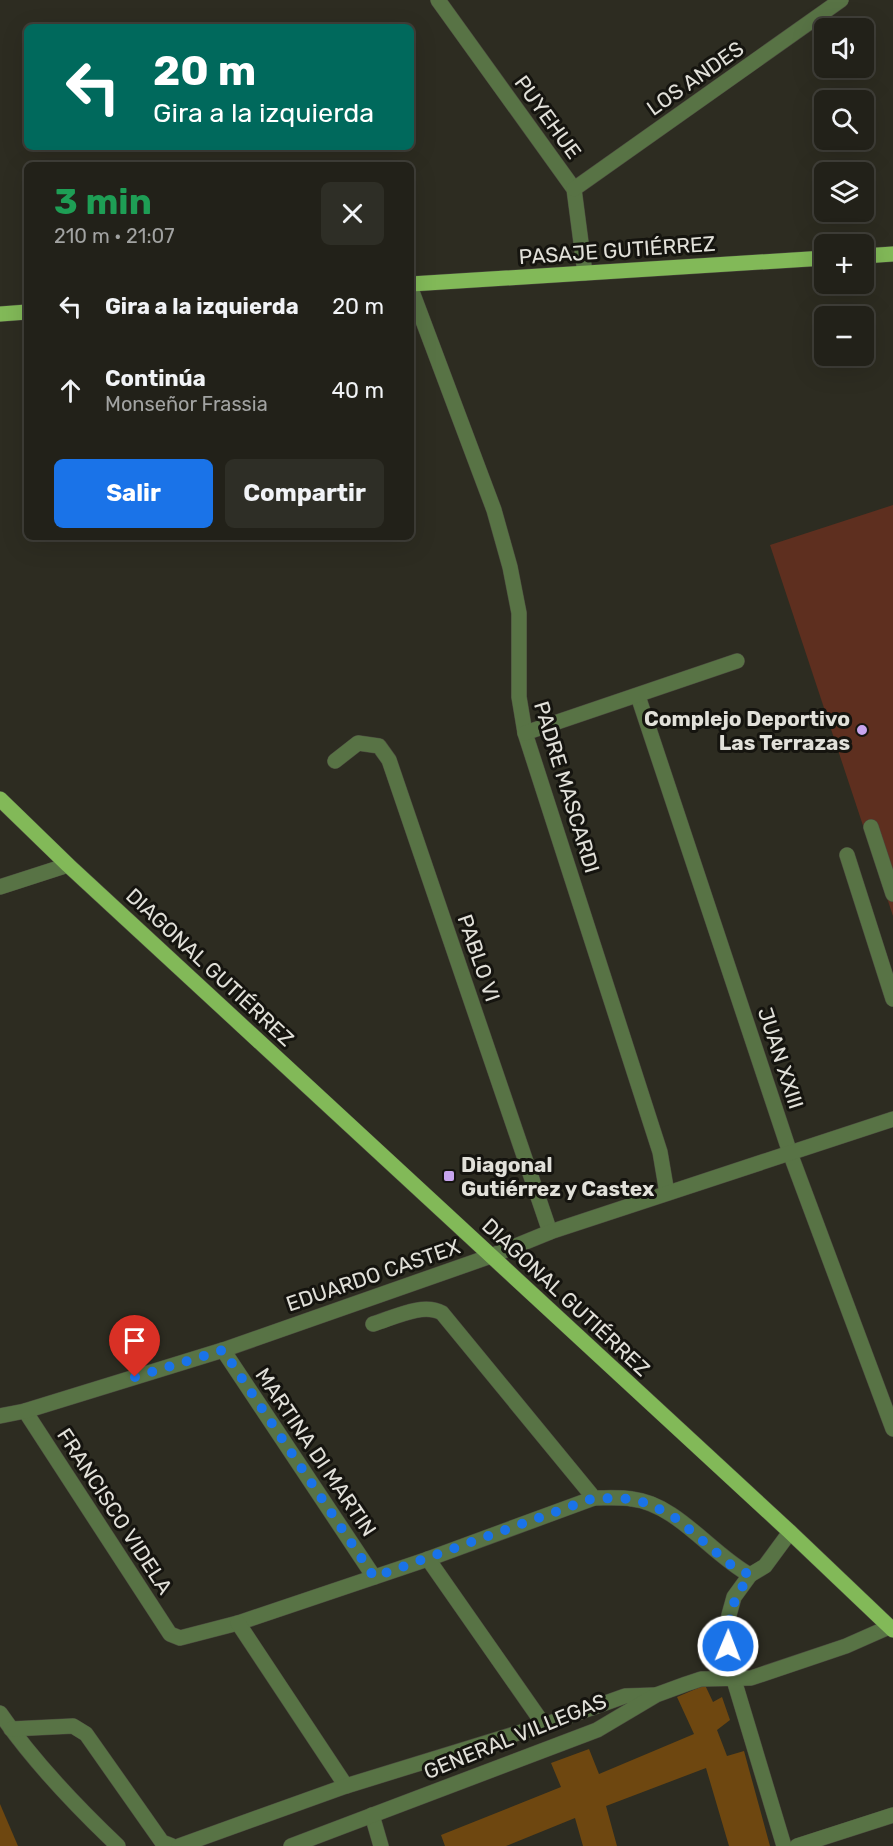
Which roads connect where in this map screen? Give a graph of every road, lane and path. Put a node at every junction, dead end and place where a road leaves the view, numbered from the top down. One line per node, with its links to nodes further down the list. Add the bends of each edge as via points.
1 (438, 0): 3 (street, PUYEHUE)
2 (841, 0): 3 (street, LOS ANDES)
3 (574, 189): 7 (street, PUYEHUE)
4 (893, 254): 5 (main road)
5 (874, 255)
6 (814, 259): 7 (main road, PASAJE GUTIÉRREZ)
7 (585, 273): 8 (main road, PASAJE GUTIÉRREZ)
8 (414, 284)
9 (414, 297): 14 (street, PADRE MASCARDI, via 494,510 510,567 519,613 519,698)
10 (24, 312): 11 (main road)
11 (0, 314)
12 (737, 661): 13 (street)
13 (638, 696): 14 (street); 24 (street, JUAN XXIII)
14 (525, 733): 25 (street, PADRE MASCARDI, via 660,1152)
15 (336, 761): 26 (street, PABLO VI, via 358,743 379,746 389,760)
16 (0, 799): 19 (main road, DIAGONAL GUTIÉRREZ)
17 (871, 827): 21 (street)
18 (847, 855): 22 (street)
19 (68, 865): 20 (street); 27 (main road, DIAGONAL GUTIÉRREZ)
20 (0, 887)
21 (893, 894)
22 (893, 999)
23 (893, 1119): 24 (street, EDUARDO CASTEX)
24 (790, 1153): 25 (street, EDUARDO CASTEX); 32 (street, JUAN XXIII)
25 (667, 1193): 26 (street, EDUARDO CASTEX)
26 (550, 1232): 27 (street, EDUARDO CASTEX)
27 (490, 1256): 29 (street, EDUARDO CASTEX); 34 (main road, DIAGONAL GUTIÉRREZ)
28 (373, 1324): 33 (street, via 425,1309 442,1313)
29 (223, 1350): 30 (street, EDUARDO CASTEX); 37 (street, MARTINA DI MARTIN)
30 (25, 1411): 31 (street, EDUARDO CASTEX); 38 (street, FRANCISCO VIDELA, via 170,1634 180,1638)
31 (0, 1416)
32 (893, 1429)
33 (594, 1498): 35 (street); 36 (street, via 633,1499 652,1505 677,1519 731,1565)
34 (790, 1532): 36 (street, via 765,1566); 39 (main road, DIAGONAL GUTIÉRREZ)
35 (428, 1559): 37 (street); 43 (street)
36 (750, 1575): 40 (street, via 735,1597 729,1615 728,1646)
37 (374, 1577): 38 (street)
38 (238, 1623): 45 (street)
39 (891, 1629): 40 (street, GENERAL VILLEGAS, via 751,1678)
40 (734, 1680): 41 (street, GENERAL VILLEGAS, via 701,1679); 53 (street)
41 (656, 1695): 43 (street, via 625,1696); 46 (street, GENERAL VILLEGAS, via 597,1730)
42 (0, 1713): 44 (street)
43 (544, 1725): 45 (street)
44 (11, 1729): 48 (street, via 73,1726 86,1734); 49 (street)
45 (346, 1786): 50 (street)
46 (372, 1815): 51 (street, GENERAL VILLEGAS); 52 (street)
47 (893, 1815): 54 (street)
48 (167, 1844)
49 (118, 1846)
50 (179, 1846)
51 (291, 1846)
52 (381, 1846)
53 (784, 1846)
54 (797, 1846)

